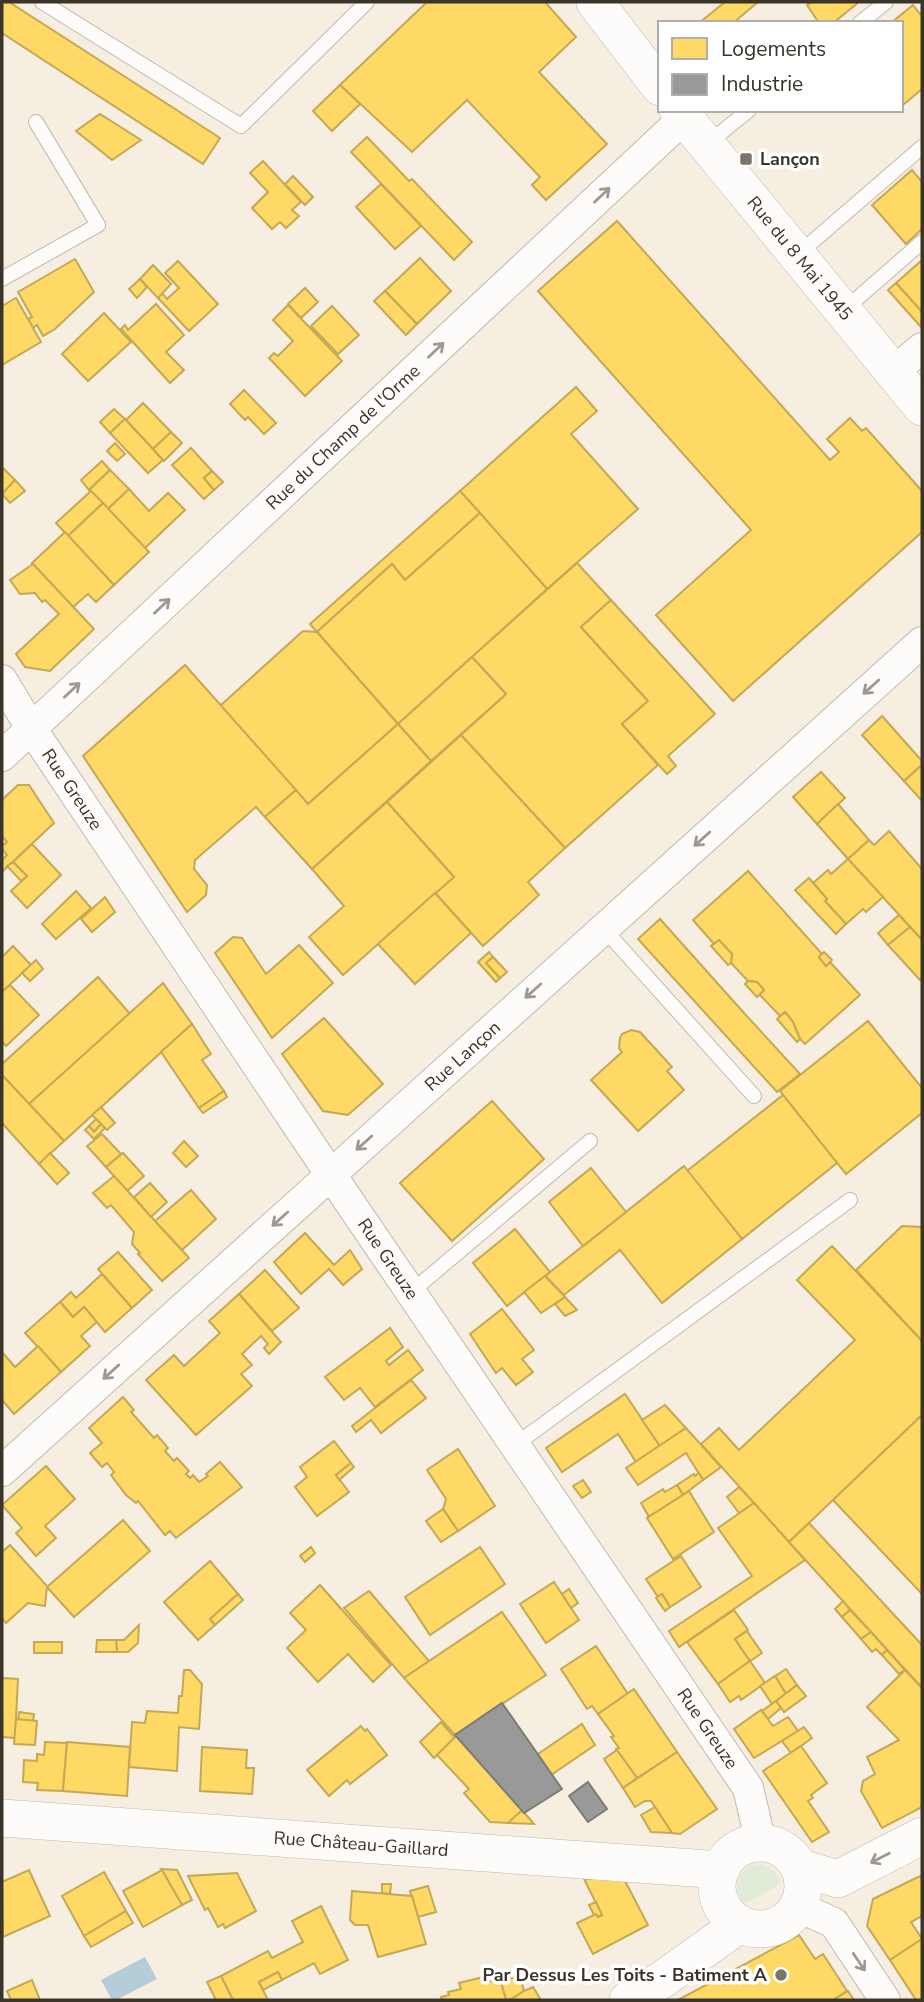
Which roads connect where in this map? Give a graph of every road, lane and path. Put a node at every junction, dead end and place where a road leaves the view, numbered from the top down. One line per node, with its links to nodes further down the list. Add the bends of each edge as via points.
1 (42, 2): 2 (lane, via 241,127)
2 (367, 2)
3 (595, 2): 6 (street)
4 (886, 2): 5 (lane)
5 (862, 21)
6 (658, 84)
7 (740, 112): 9 (lane)
8 (36, 122): 13 (lane, via 98,225)
9 (689, 124): 12 (street, Rue du 8 Mai 1945); 20 (street, Rue du Champ de l'Orme, one-way to 9)
10 (922, 146): 12 (lane)
11 (922, 242): 14 (lane)
12 (797, 256): 14 (street, Rue du 8 Mai 1945)
13 (2, 279)
14 (843, 311): 16 (street, Rue du 8 Mai 1945)
15 (922, 348): 16 (street)
16 (893, 372): 17 (street, Rue du 8 Mai 1945)
17 (922, 407)
18 (922, 642): 22 (street, Rue Lançon, one-way to 22)
19 (2, 680): 20 (street, Rue Greuze)
20 (31, 729): 21 (street, Rue du Champ de l'Orme); 25 (street, Rue Greuze)
21 (2, 756)
22 (603, 928): 23 (lane); 25 (street, Rue Lançon, one-way to 25)
23 (754, 1096)
24 (590, 1142): 27 (lane)
25 (330, 1173): 27 (street, Rue Greuze); 29 (street, Rue Lançon, one-way to 29)
26 (850, 1200): 28 (lane)
27 (411, 1292): 28 (street, Rue Greuze)
28 (515, 1445): 32 (street, Rue Greuze, via 748,1788)
29 (2, 1471)
30 (2, 1818): 34 (street, Rue Château-Gaillard)
31 (922, 1836): 35 (street, one-way to 35)
32 (761, 1843): 33 (street, via 784,1850); 34 (street, via 737,1850)
33 (800, 1868): 35 (street); 36 (street, via 802,1897)
34 (721, 1870): 38 (street, via 718,1894 730,1917)
35 (838, 1880): 37 (street, via 842,1900)
36 (796, 1910): 37 (street); 38 (street, via 777,1926 764,1929)
37 (834, 1923): 40 (street, one-way to 40)
38 (740, 1924): 39 (street)
39 (628, 2000)
40 (885, 2000)

